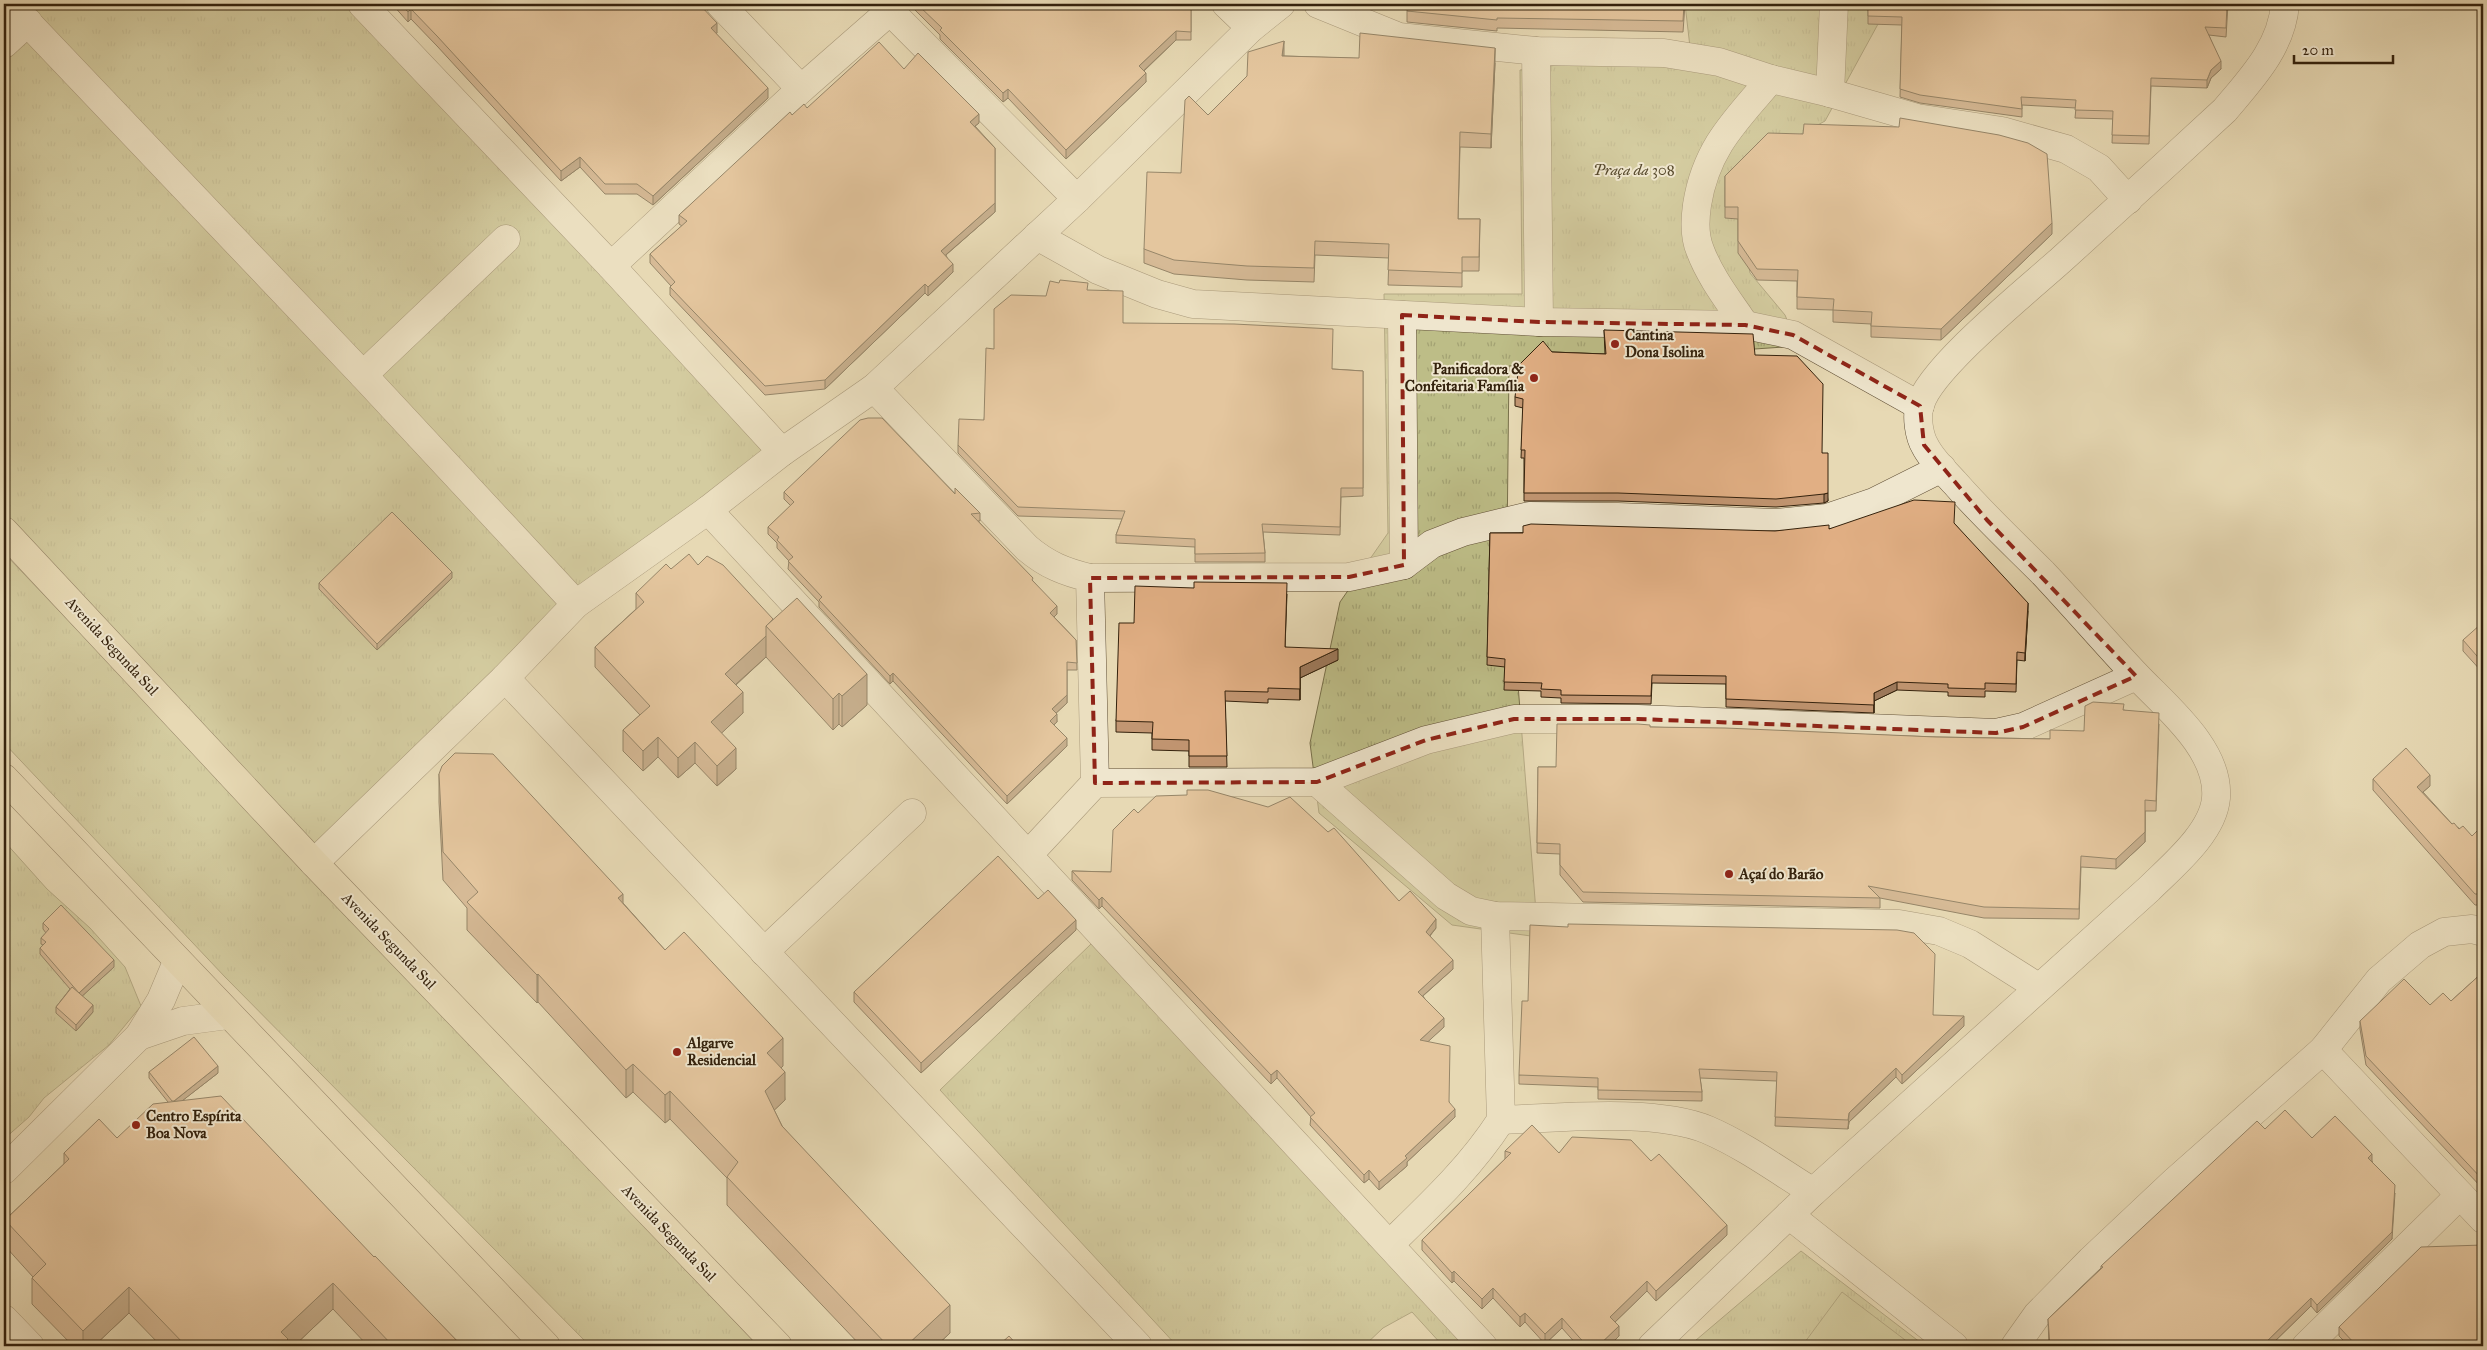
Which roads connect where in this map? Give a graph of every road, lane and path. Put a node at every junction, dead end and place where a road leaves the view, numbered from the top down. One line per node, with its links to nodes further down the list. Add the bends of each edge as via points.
1 (362, 4): 20 (street)
2 (720, 4): 14 (street)
3 (1226, 4): 10 (street)
4 (1281, 4): 10 (street)
5 (1318, 4): 12 (street, via 1399,37)
6 (1834, 4): 15 (street)
7 (2285, 4): 17 (street, via 2277,41 2252,78 2225,110)
8 (887, 7): 14 (street); 16 (street)
9 (19, 13): 11 (street); 24 (street)
10 (1251, 28): 16 (street)
11 (4, 44)
12 (1536, 51): 13 (street, via 1664,52 1719,62); 22 (street)
13 (1770, 79): 15 (street); 23 (street, via 1726,131 1708,162 1700,186 1695,220 1699,248)
14 (801, 89): 20 (street)
15 (1830, 93): 17 (street, via 1917,118 2002,131 2066,149 2099,168)
16 (1077, 199): 18 (street)
17 (2128, 200): 26 (street, via 1935,377)
18 (1037, 236): 21 (street, via 1098,270 1157,294 1193,304); 25 (street)
19 (506, 239): 24 (street)
20 (611, 266): 27 (street)
21 (1402, 315): 22 (street); 31 (street)
22 (1539, 322): 23 (street)
23 (1745, 325): 26 (street, via 1793,335)
24 (363, 375): 33 (street)
25 (874, 388): 27 (street); 32 (street, via 1027,548 1043,562 1061,571)
26 (1920, 406): 28 (street, via 1919,426 1924,445)
27 (782, 452): 29 (street)
28 (1942, 468): 31 (street, via 1874,502 1827,518 1776,523 1529,516 1432,544); 34 (street, via 1987,520 2043,573)
29 (708, 510): 33 (street); 40 (street)
30 (4, 531): 41 (main road, Avenida Segunda Sul)
31 (1404, 565): 32 (street, via 1349,577)
32 (1090, 578): 37 (street)
33 (576, 604): 35 (street)
34 (2136, 676): 38 (street, via 2024,727 1996,733 1638,719 1514,719 1426,740); 46 (street, via 2193,734 2211,770 2216,798 2208,823 2192,845 2149,890)
35 (505, 678): 41 (street); 44 (street)
36 (4, 778): 45 (main road)
37 (1095, 782): 38 (street); 40 (street)
38 (1317, 782): 42 (street, via 1446,896 1471,911)
39 (912, 813): 44 (street)
40 (1028, 855): 56 (street)
41 (314, 862): 60 (main road, Avenida Segunda Sul)
42 (1495, 916): 46 (street, via 1899,924 1939,931 1970,944); 50 (street)
43 (2483, 932): 49 (street, via 2472,929 2444,932 2420,945 2379,980)
44 (764, 952): 61 (street)
45 (178, 962): 47 (main road); 48 (street, via 161,1000)
46 (2038, 987): 52 (street)
47 (228, 1015): 48 (street, via 183,1021); 59 (main road)
48 (139, 1036): 51 (street)
49 (2323, 1050): 53 (street); 65 (street, via 2091,1260 2037,1315)
50 (1501, 1120): 52 (street, via 1600,1116 1681,1123 1707,1130 1747,1150); 56 (street, via 1482,1149 1455,1180)
51 (4, 1170)
52 (1813, 1192): 54 (street)
53 (2460, 1195): 55 (street); 66 (street)
54 (1790, 1215): 63 (street); 64 (street)
55 (2483, 1219)
56 (1390, 1244): 62 (street)
57 (4, 1319): 58 (street)
58 (30, 1346)
59 (546, 1346)
60 (778, 1346)
61 (1138, 1346)
62 (1483, 1346)
63 (1652, 1346)
64 (1954, 1346)
65 (2015, 1346)
66 (2306, 1346)

